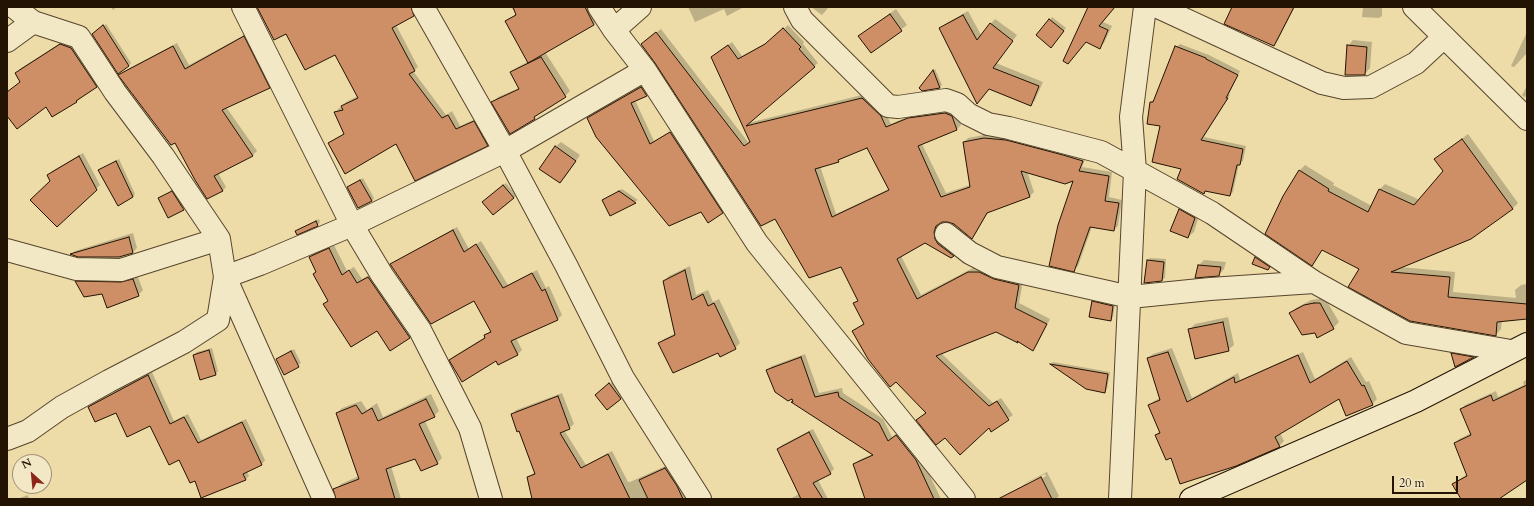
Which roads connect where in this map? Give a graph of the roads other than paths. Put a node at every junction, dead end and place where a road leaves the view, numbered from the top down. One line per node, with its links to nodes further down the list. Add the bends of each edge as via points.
1 (14, 7): 10 (street)
2 (243, 7): 18 (street)
3 (423, 7): 16 (street)
4 (599, 7): 11 (street)
5 (640, 7): 11 (street)
6 (795, 7): 17 (street, via 802,20 888,106 898,107 946,100 988,124 1101,152)
7 (1145, 7): 17 (street, via 1131,117)
8 (1158, 7): 12 (street, via 1322,83 1344,88 1371,87 1416,62)
9 (1414, 7): 12 (street)
10 (33, 22): 13 (street); 20 (street, via 79,37)
11 (614, 30): 14 (street)
12 (1444, 37): 15 (street)
13 (7, 41)
14 (646, 70): 16 (street); 30 (street, via 756,243)
15 (1527, 119)
16 (505, 151): 18 (street); 29 (street, via 622,378)
17 (1135, 171): 23 (street, via 1212,213); 24 (street)
18 (352, 224): 22 (street); 28 (street, via 382,276 420,330 470,428)
19 (946, 234): 24 (street, via 970,253 997,267)
20 (218, 239): 21 (street, via 121,270 76,269); 22 (street)
21 (7, 250)
22 (225, 277): 26 (street, via 218,320 184,342 62,407 28,432); 27 (street)
23 (1314, 282): 24 (street); 25 (street, via 1406,333)
24 (1130, 297): 31 (street)
25 (1519, 348): 32 (street, via 1416,401)
26 (7, 439)
27 (324, 499)
28 (491, 499)
29 (700, 499)
30 (964, 499)
31 (1120, 499)
32 (1191, 499)

